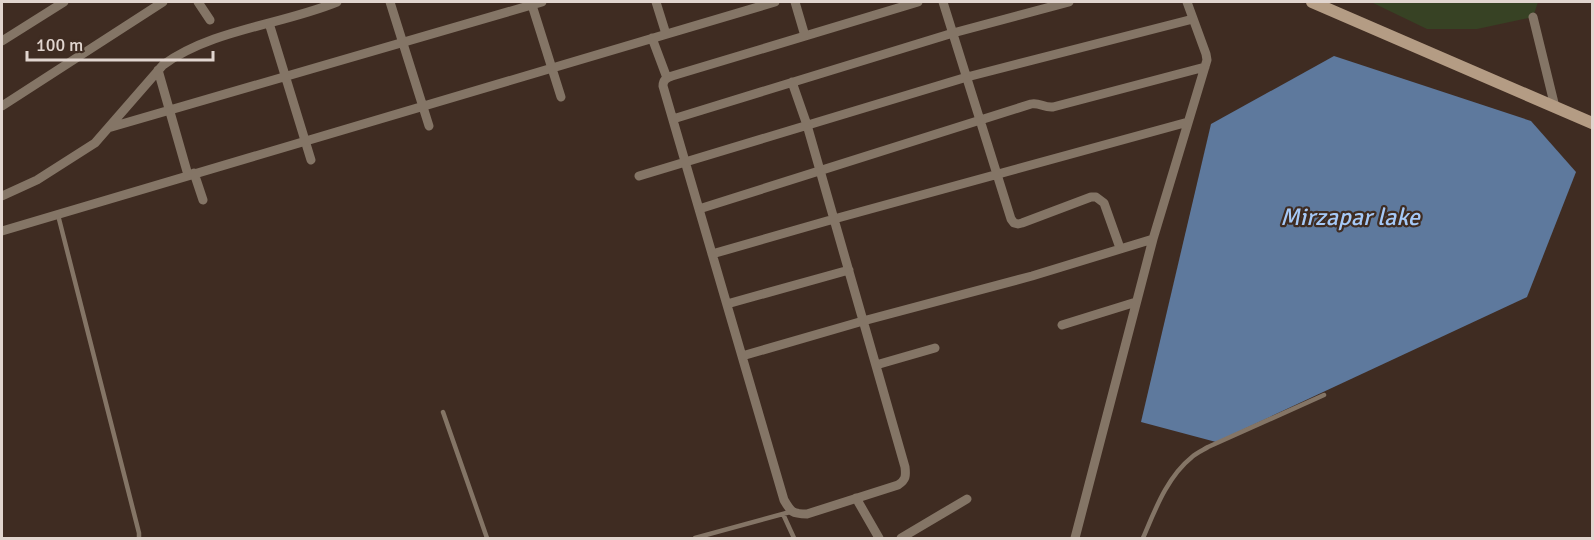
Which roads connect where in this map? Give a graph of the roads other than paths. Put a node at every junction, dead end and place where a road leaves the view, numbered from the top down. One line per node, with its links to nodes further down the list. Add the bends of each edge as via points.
1 (64, 2): 23 (street)
2 (163, 2): 33 (street)
3 (198, 2): 17 (street)
4 (337, 2): 18 (street)
5 (390, 2): 24 (street)
6 (535, 2): 24 (street); 26 (street)
7 (656, 2): 20 (street)
8 (775, 2): 20 (street)
9 (795, 2): 21 (street)
10 (918, 2): 21 (street)
11 (943, 2): 19 (street)
12 (1069, 2): 19 (street)
13 (1187, 2): 16 (street)
14 (1312, 2): 35 (street)
15 (1533, 17): 35 (street)
16 (1193, 19): 25 (street, via 1206,54); 29 (street)
17 (210, 20)
18 (269, 23): 27 (street, via 203,43 175,56); 28 (street)
19 (952, 33): 29 (street); 31 (street)
20 (666, 34): 22 (street)
21 (805, 36): 30 (street)
22 (652, 38): 26 (street); 30 (street)
23 (2, 41)
24 (403, 42): 28 (street); 34 (street)
25 (1205, 67): 38 (street, via 1053,107 1035,103); 39 (street)
26 (552, 68): 32 (street); 34 (street)
27 (158, 70): 36 (street); 43 (street)
28 (285, 76): 36 (street); 44 (street)
29 (966, 77): 38 (street); 41 (street)
30 (667, 78): 37 (street, via 663,86)
31 (792, 82): 37 (street); 41 (street)
32 (561, 97)
33 (2, 106)
34 (423, 106): 42 (street); 44 (street)
35 (1555, 107): 40 (street)
36 (169, 110): 43 (street); 48 (street)
37 (673, 119): 46 (street)
38 (980, 120): 47 (street); 49 (street)
39 (1188, 122): 49 (street); 57 (street)
40 (1593, 123)
41 (807, 125): 46 (street); 47 (street)
42 (429, 126)
43 (108, 128): 51 (street, via 95,143 49,173)
44 (305, 141): 45 (street); 48 (street)
45 (311, 160)
46 (686, 162): 50 (street); 53 (street)
47 (820, 171): 53 (street); 55 (street)
48 (191, 174): 52 (street); 54 (street)
49 (997, 174): 55 (street); 58 (street, via 1014,223 1096,197 1104,203)
50 (639, 176)
51 (2, 195)
52 (203, 200)
53 (699, 209): 59 (street)
54 (58, 213): 56 (street); 73 (lane)
55 (834, 219): 59 (street); 60 (street)
56 (2, 231)
57 (1153, 238): 58 (street); 61 (street)
58 (1120, 248): 63 (street)
59 (712, 254): 62 (street)
60 (849, 270): 62 (street); 63 (street)
61 (1136, 302): 64 (street); 79 (street)
62 (727, 304): 66 (street)
63 (863, 321): 66 (street); 67 (street)
64 (1062, 325)
65 (935, 348): 67 (street)
66 (742, 356): 72 (street)
67 (876, 365): 70 (street, via 906,476 898,485)
68 (1324, 395): 80 (lane, via 1192,456 1168,485)
69 (443, 412): 74 (lane)
70 (856, 498): 72 (street, via 807,514); 77 (street)
71 (967, 499): 78 (street)
72 (787, 513): 75 (lane); 76 (lane)
73 (139, 538)
74 (487, 538)
75 (695, 538)
76 (794, 538)
77 (879, 538)
78 (901, 538)
79 (1075, 538)
80 (1143, 538)

